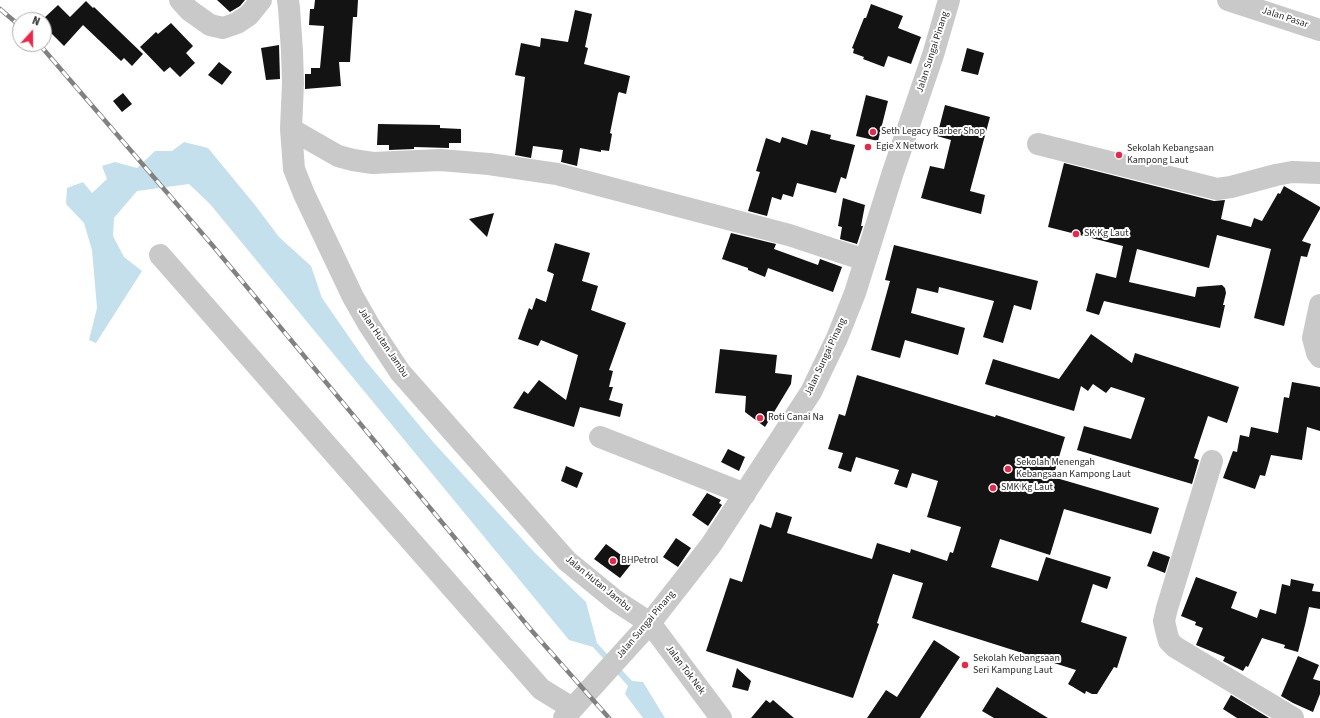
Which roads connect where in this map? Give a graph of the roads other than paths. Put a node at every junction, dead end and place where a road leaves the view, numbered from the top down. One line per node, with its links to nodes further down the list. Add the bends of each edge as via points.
1 (180, 0): 2 (street, via 210,25 223,28 249,15)
2 (261, 0)
3 (288, 0): 7 (street, Jalan Hutan Jambu, via 292,57)
4 (949, 0): 11 (street, Jalan Sungai Pinang)
5 (1228, 0): 6 (street, Jalan Pasar)
6 (1320, 30)
7 (291, 129): 11 (street, via 338,156 353,160 373,163 440,160 557,174 789,235); 17 (street, Jalan Hutan Jambu, via 294,169 304,194 352,297 400,372 567,561 616,601)
8 (1038, 144): 9 (street, via 1217,189 1292,172)
9 (1320, 173)
10 (160, 255): 18 (street, via 541,689)
11 (865, 260): 16 (street, Jalan Sungai Pinang, via 856,293 811,392)
12 (1320, 305): 13 (street, via 1313,338)
13 (1320, 357)
14 (600, 438): 16 (street)
15 (1212, 461): 20 (street, via 1167,608 1164,621 1169,641)
16 (745, 494): 17 (street, Jalan Sungai Pinang, via 711,545)
17 (650, 623): 18 (street, Jalan Sungai Pinang); 19 (street, Jalan Tok Nek)
18 (569, 712)
19 (721, 718)
20 (1293, 718)

